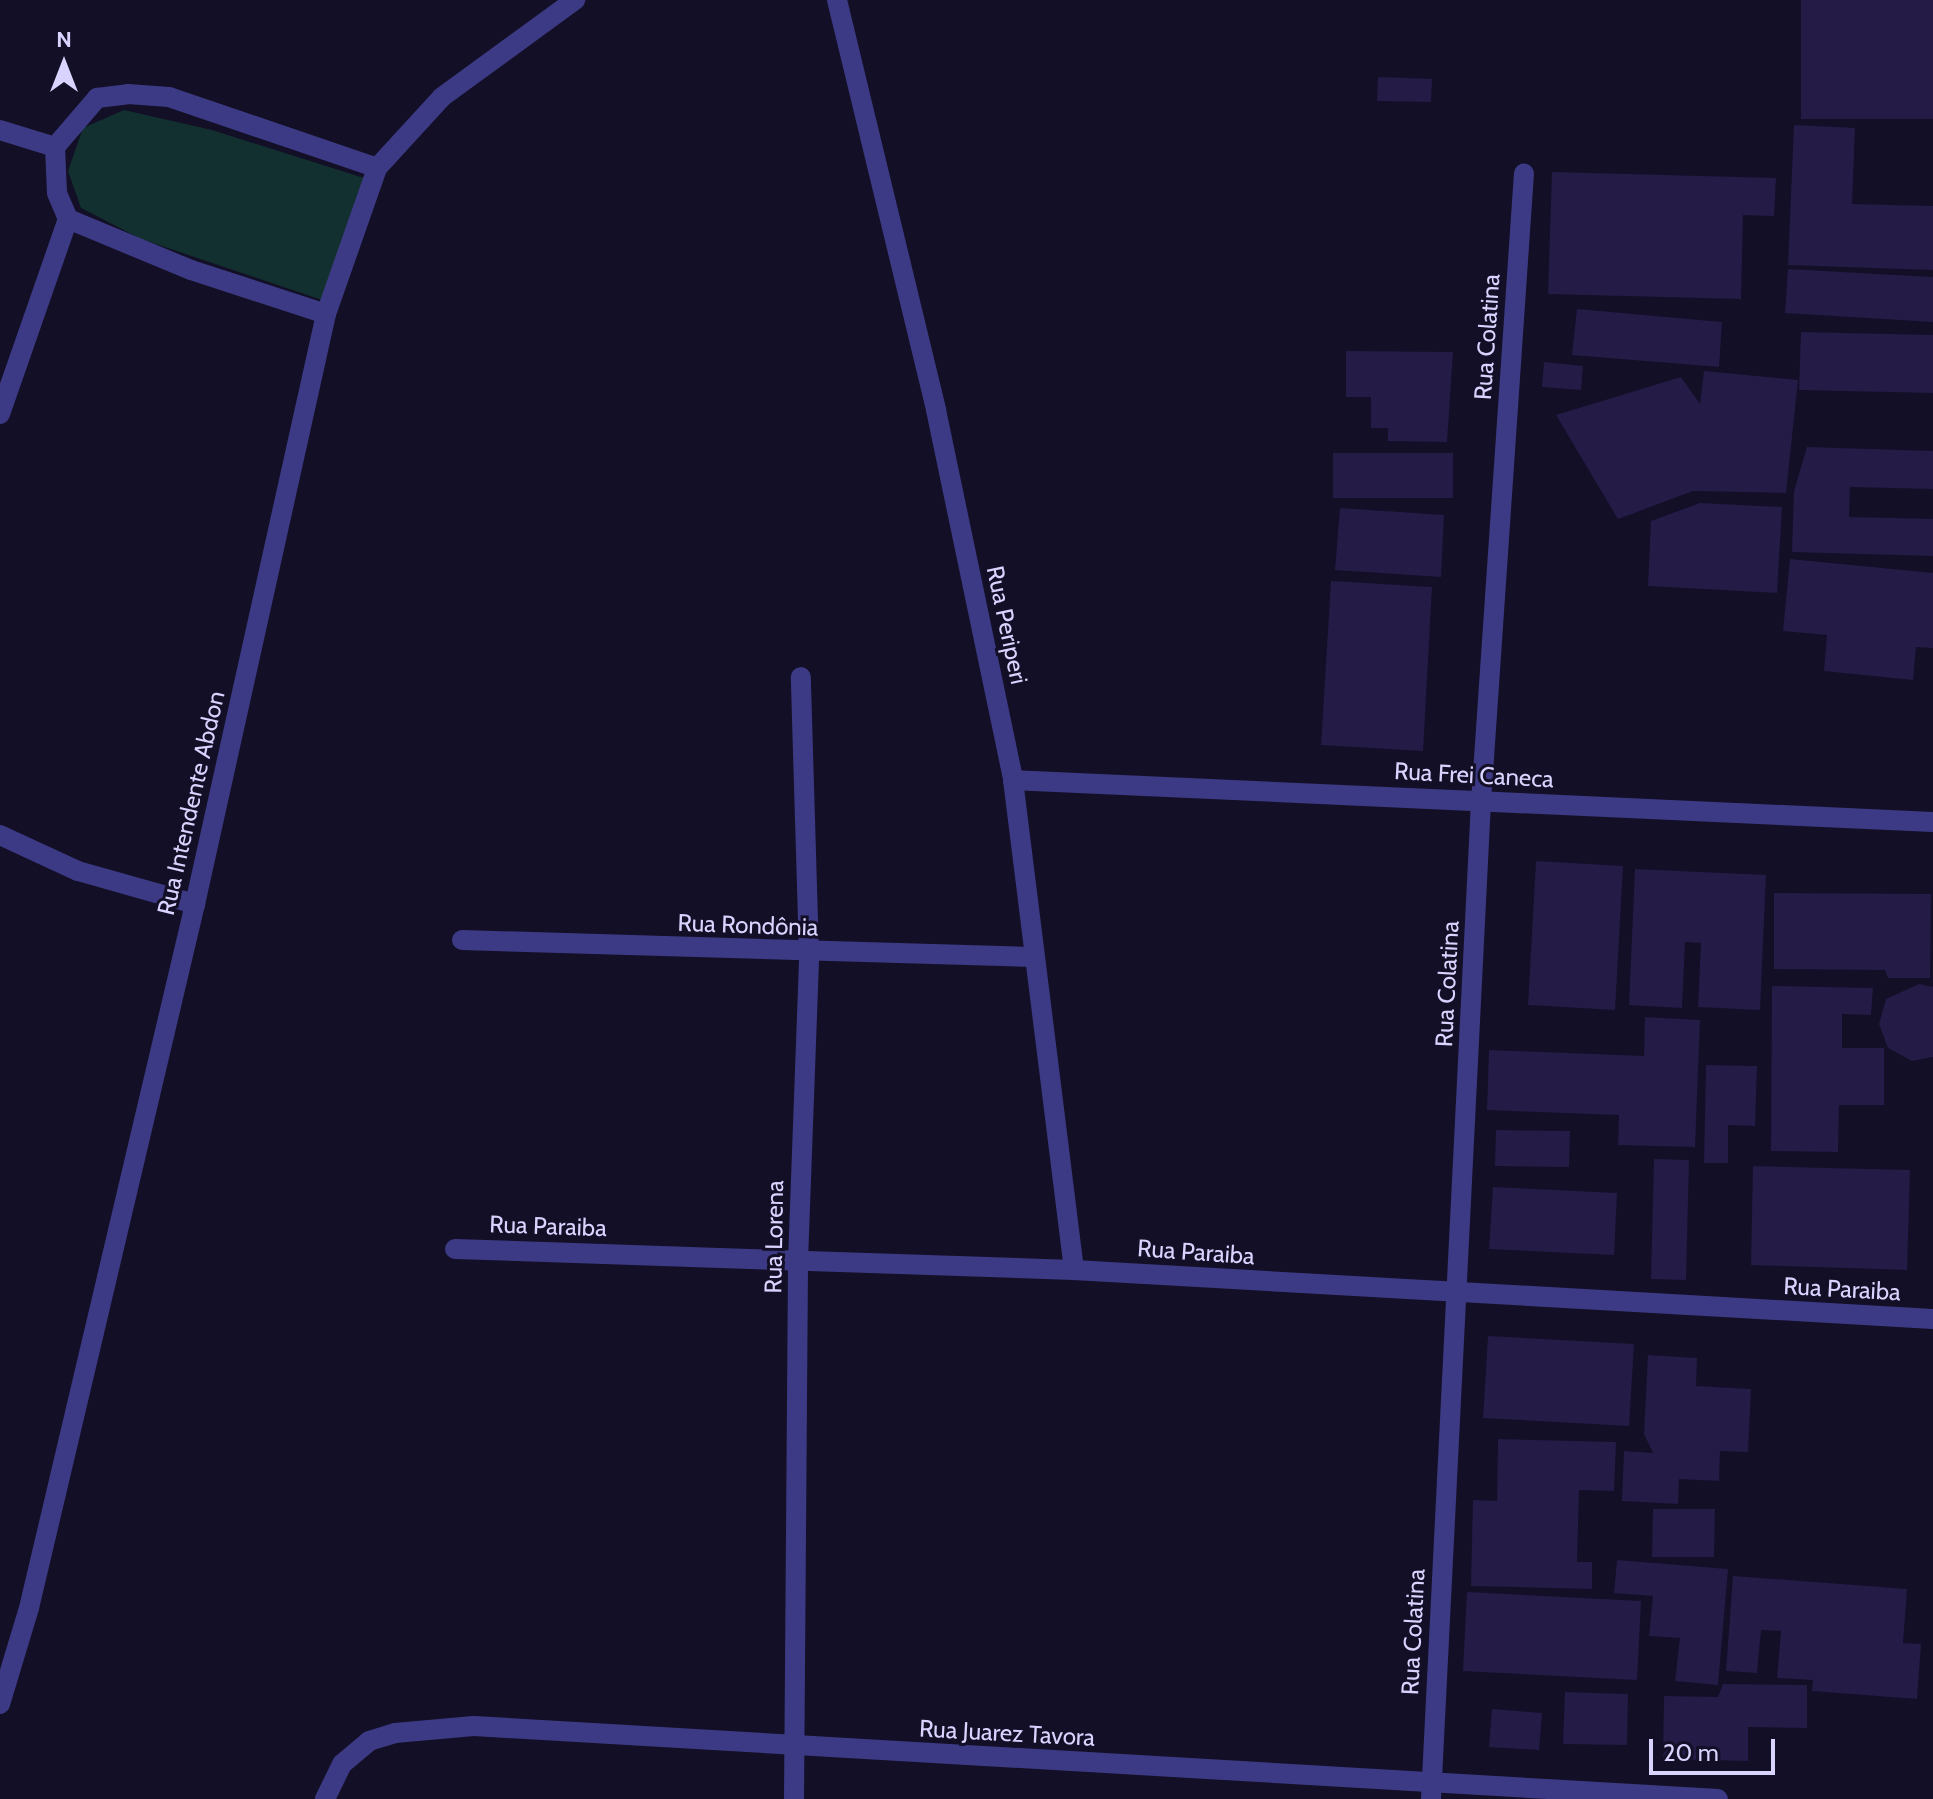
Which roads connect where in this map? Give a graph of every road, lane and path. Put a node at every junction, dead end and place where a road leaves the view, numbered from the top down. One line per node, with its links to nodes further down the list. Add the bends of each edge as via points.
1 (575, 0): 5 (street, Rua Intendente Abdon, via 442,97)
2 (837, 0): 11 (street, Rua Periperi, via 936,410)
3 (0, 130): 4 (street)
4 (55, 147): 5 (street, via 97,98 128,94 169,97); 7 (street, via 57,193)
5 (377, 168): 8 (street, Rua Intendente Abdon)
6 (1524, 173): 12 (street, Rua Colatina)
7 (68, 219): 8 (street, via 191,270); 9 (street)
8 (326, 314): 15 (street, Rua Intendente Abdon)
9 (0, 414)
10 (801, 677): 17 (street, Rua Lorena)
11 (1013, 780): 12 (street, Rua Frei Caneca); 18 (street, Rua Periperi)
12 (1481, 802): 13 (street, Rua Frei Caneca); 22 (street, Rua Colatina)
13 (1933, 822)
14 (0, 835): 15 (street, via 78,871)
15 (195, 904): 24 (street, Rua Intendente Abdon, via 29,1608)
16 (462, 940): 17 (street, Rua Rondônia)
17 (809, 954): 18 (street, Rua Rondônia); 20 (street, Rua Lorena)
18 (1033, 957): 21 (street, Rua Periperi)
19 (455, 1249): 20 (street, Rua Paraiba)
20 (798, 1261): 21 (street, Rua Paraiba); 25 (street, Rua Lorena)
21 (1074, 1270): 22 (street, Rua Paraiba)
22 (1456, 1295): 23 (street, Rua Paraiba); 26 (street, Rua Colatina)
23 (1933, 1319)
24 (0, 1704)
25 (797, 1747): 26 (street, Rua Juarez Tavora); 27 (street, Rua Juarez Tavora, via 474,1726 424,1729 369,1741 342,1764); 28 (street, Rua Lorena)
26 (1432, 1791): 29 (street, Rua Juarez Tavora)
27 (325, 1799)
28 (794, 1799)
29 (1718, 1799)

